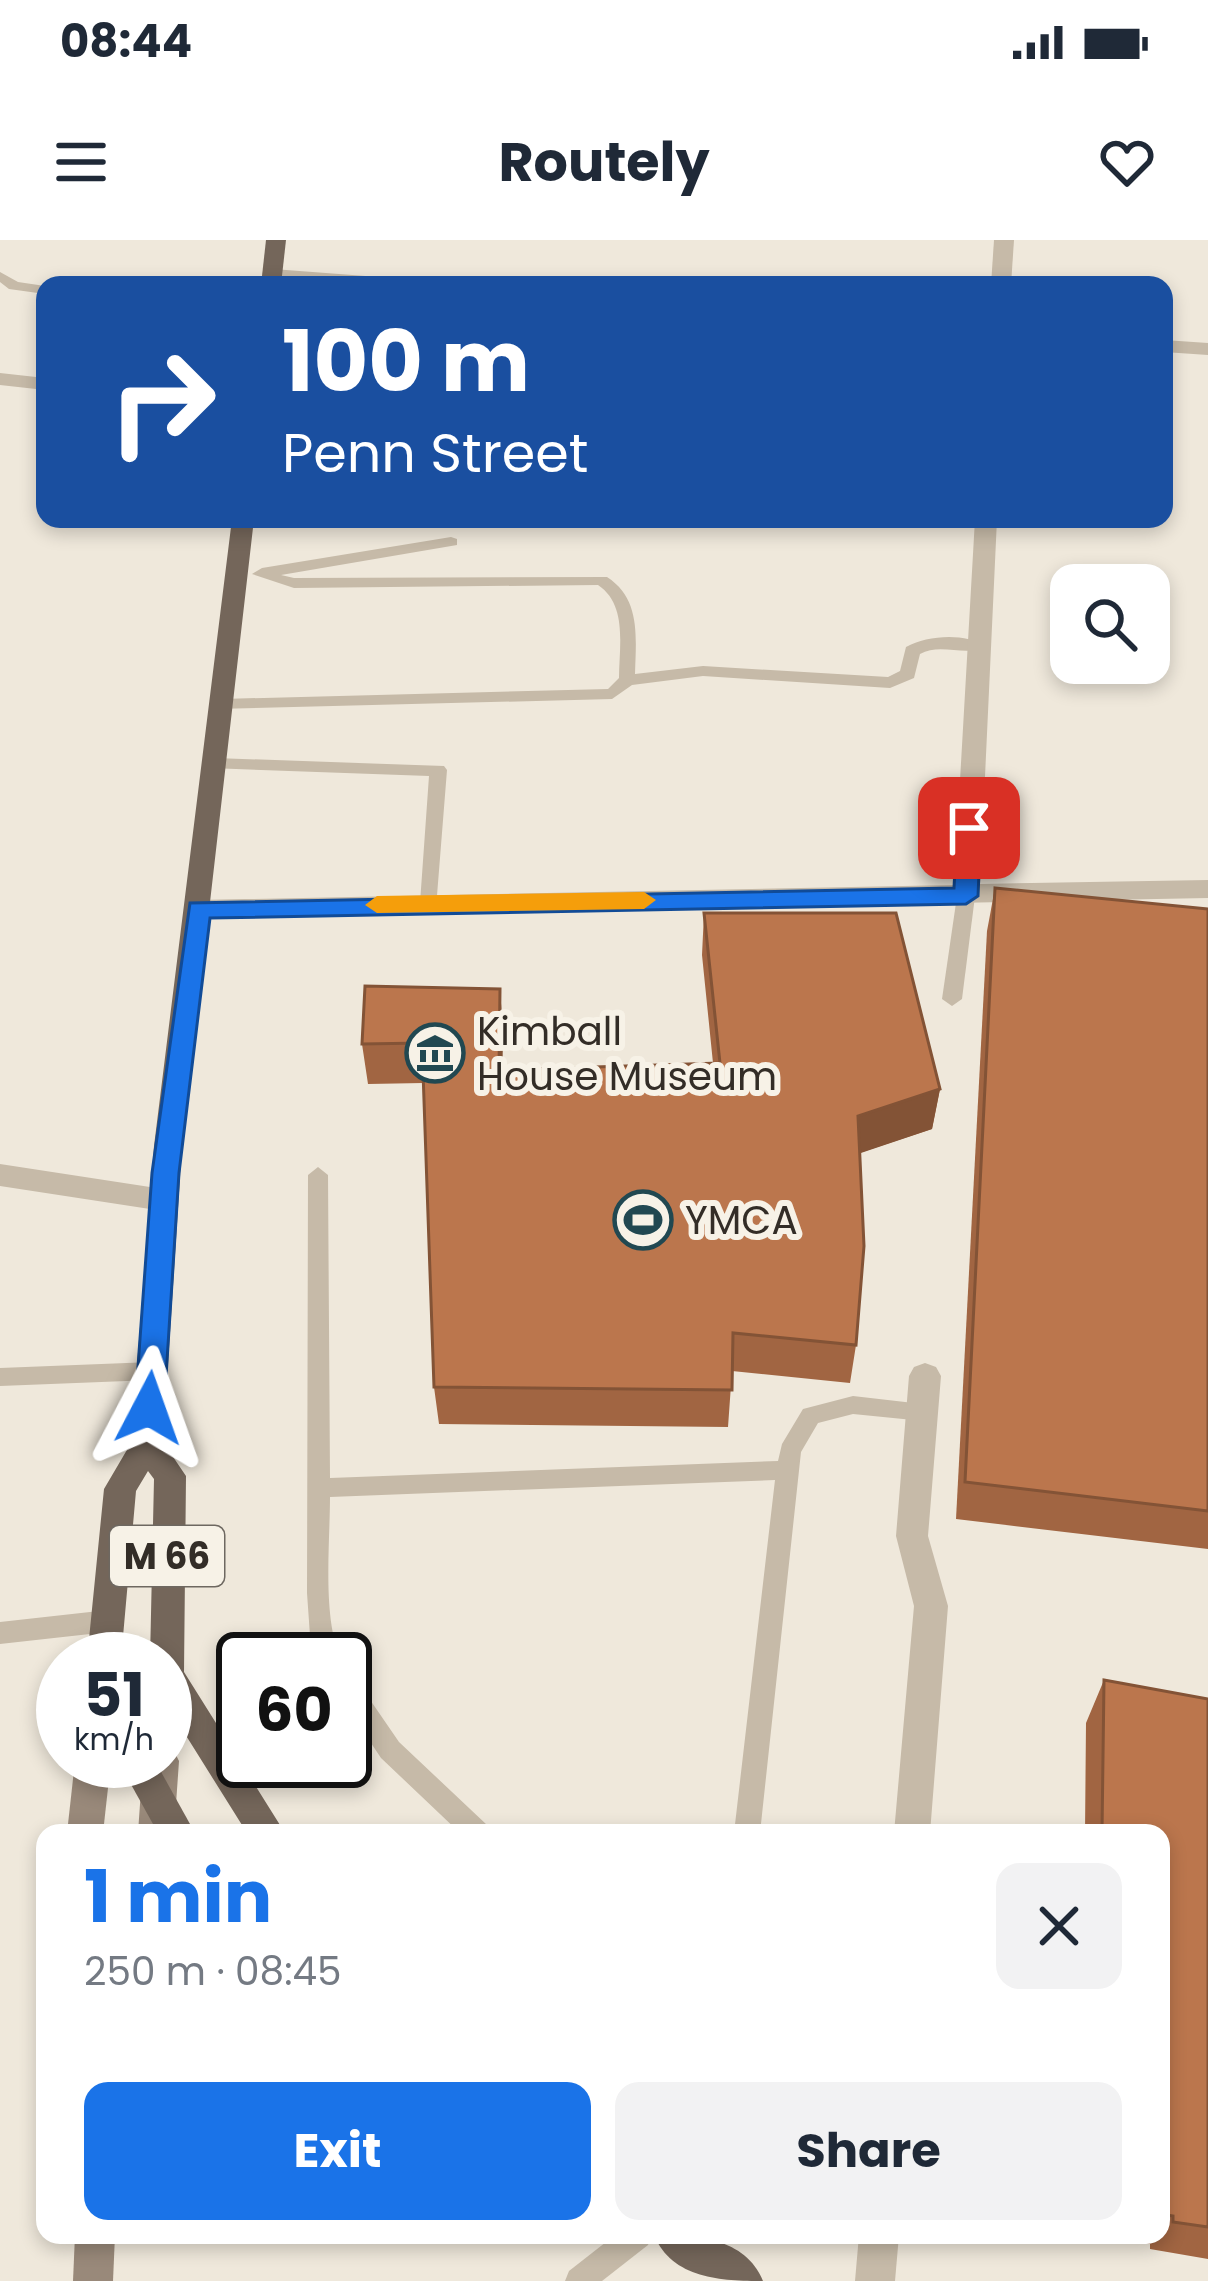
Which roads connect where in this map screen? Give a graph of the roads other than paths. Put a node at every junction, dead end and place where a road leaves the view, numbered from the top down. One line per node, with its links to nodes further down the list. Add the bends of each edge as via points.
1 (275, 240): 4 (main road)
2 (1004, 240): 5 (street)
3 (0, 276): 6 (lane)
4 (272, 276)
5 (1002, 276)
6 (36, 289)
7 (1173, 347): 8 (street)
8 (1208, 349)
9 (0, 380): 10 (street)
10 (36, 383)
11 (244, 528): 14 (main road, M 66)
12 (985, 528): 15 (street)
13 (451, 542): 14 (lane)
14 (248, 575): 16 (lane, via 294,583 601,580 625,603); 17 (main road, M 66)
15 (978, 646): 16 (lane, via 928,642 912,651 908,674 890,683 704,671); 20 (street)
16 (627, 680): 17 (lane, via 612,694)
17 (222, 705): 18 (main road, M 66)
18 (215, 764): 21 (lane, via 439,770); 22 (main road, M 66)
19 (1208, 889): 20 (street)
20 (966, 896): 21 (street); 23 (lane)
21 (428, 903): 22 (street)
22 (199, 909): 26 (main road, M 66)
23 (952, 999)
24 (0, 1175): 26 (street)
25 (318, 1175): 32 (lane)
26 (163, 1200): 27 (main road, M 66)
27 (152, 1371): 28 (lane); 30 (main road, M 66)
28 (0, 1377)
29 (924, 1394): 31 (lane, via 811,1416); 47 (street, via 912,1536 931,1606)
30 (147, 1445): 33 (main road, M 66, via 120,1489); 35 (main road, M 66, via 170,1476)
31 (788, 1470): 32 (lane); 46 (lane)
32 (319, 1487): 36 (lane)
33 (108, 1622): 34 (main road, M 66); 37 (lane)
34 (107, 1632)
35 (167, 1632)
36 (322, 1632)
37 (0, 1633)
38 (372, 1722): 45 (lane)
39 (192, 1727): 44 (main road, M 66)
40 (90, 1788): 43 (street)
41 (146, 1788): 42 (main road)
42 (157, 1817)
43 (86, 1824)
44 (261, 1824)
45 (469, 1824)
46 (748, 1824)
47 (913, 1824)
48 (94, 2244): 52 (street)
49 (626, 2244): 53 (lane)
50 (687, 2244): 54 (main road)
51 (878, 2244): 55 (street)
52 (93, 2281)
53 (579, 2281)
54 (742, 2281)
55 (875, 2281)

